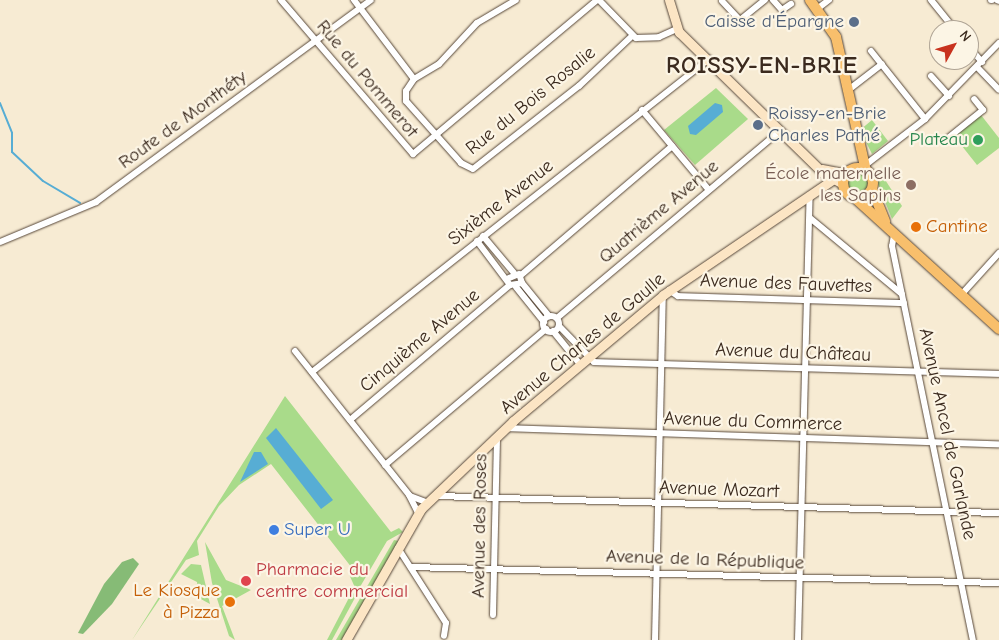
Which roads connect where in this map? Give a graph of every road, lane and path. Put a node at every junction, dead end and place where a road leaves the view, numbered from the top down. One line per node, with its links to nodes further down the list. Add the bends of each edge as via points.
1 (281, 0): 19 (street, Rue du Pommerot)
2 (354, 0): 14 (street)
3 (371, 0): 14 (street, Route de Monthéty)
4 (516, 0): 26 (street, via 477,23 439,64)
5 (598, 0): 18 (street); 34 (street)
6 (671, 0): 17 (main road)
7 (765, 0): 12 (street, via 740,20)
8 (773, 0): 13 (street, via 782,10)
9 (810, 0): 15 (main road)
10 (829, 0): 15 (street)
11 (931, 0): 16 (street)
12 (722, 1)
13 (791, 4)
14 (360, 8): 19 (street, Route de Monthéty); 26 (street)
15 (817, 9): 28 (main road, via 836,37)
16 (947, 20)
17 (677, 29): 18 (street, via 655,38); 22 (main road)
18 (632, 36): 34 (street, Rue du Bois Rosalie, via 579,86 476,168 464,166)
19 (316, 42): 34 (street, Rue du Pommerot, via 409,152); 48 (street, Route de Monthéty, via 96,202)
20 (999, 43): 24 (street)
21 (871, 51): 23 (street)
22 (709, 59): 31 (street, Sixième Avenue); 33 (main road)
23 (882, 64): 28 (street); 32 (street)
24 (980, 65): 27 (street); 29 (street)
25 (931, 76): 29 (street)
26 (414, 79): 34 (street, Rue du Bois Rosalie, via 406,99)
27 (999, 90)
28 (847, 91): 38 (main road)
29 (949, 96): 32 (street)
30 (974, 99): 35 (street, via 983,110)
31 (642, 110): 36 (street); 47 (street, Sixième Avenue)
32 (925, 119): 38 (street)
33 (781, 130): 37 (main road); 42 (street, Quatrième Avenue)
34 (436, 136)
35 (948, 138)
36 (672, 146): 42 (street); 50 (street, Cinquième Avenue)
37 (820, 168): 39 (main road); 43 (main road)
38 (865, 169): 40 (main road, via 857,169); 41 (main road)
39 (833, 177): 40 (main road); 43 (main road, Avenue Charles de Gaulle)
40 (845, 179): 44 (main road)
41 (872, 189): 44 (main road); 46 (main road)
42 (708, 190): 57 (street, Quatrième Avenue)
43 (812, 193): 45 (street); 51 (main road, Avenue Charles de Gaulle)
44 (855, 198): 46 (main road)
45 (810, 218): 52 (street); 54 (street)
46 (894, 235): 52 (street, Avenue Ancel de Garlande); 53 (main road)
47 (480, 238): 50 (street); 67 (street, Sixième Avenue)
48 (0, 242)
49 (999, 253): 53 (street)
50 (515, 280): 56 (street); 58 (street); 70 (street, Cinquième Avenue)
51 (666, 293): 54 (street, Avenue des Fauvettes); 63 (main road, Avenue Charles de Gaulle); 65 (street)
52 (902, 294): 55 (street, Avenue Ancel de Garlande)
53 (961, 295): 60 (main road)
54 (807, 299): 55 (street, Avenue des Fauvettes); 66 (street)
55 (904, 303): 68 (street, Avenue Ancel de Garlande)
56 (549, 316): 57 (street); 58 (street)
57 (557, 318): 59 (street)
58 (545, 325): 61 (street); 77 (street)
59 (559, 326): 61 (street); 63 (street)
60 (999, 329)
61 (553, 331): 64 (street)
62 (295, 351): 67 (street)
63 (588, 357): 64 (main road, Avenue Charles de Gaulle); 65 (street, Avenue du Château, via 594,362)
64 (579, 363): 71 (main road, Avenue Charles de Gaulle)
65 (663, 365): 66 (street, Avenue du Château); 72 (street)
66 (805, 368): 68 (street, Avenue du Château); 74 (street)
67 (312, 372): 70 (street)
68 (919, 373): 69 (street, Avenue du Château); 75 (street, Avenue Ancel de Garlande)
69 (999, 374)
70 (350, 420): 77 (street)
71 (506, 428): 72 (street, Avenue du Commerce); 73 (main road, Avenue Charles de Gaulle)
72 (662, 434): 74 (street, Avenue du Commerce); 82 (street)
73 (497, 437): 79 (main road, Avenue Charles de Gaulle); 80 (street, Avenue des Roses)
74 (804, 438): 75 (street, Avenue du Commerce); 83 (street)
75 (933, 442): 76 (street, Avenue du Commerce); 84 (street, Avenue Ancel de Garlande)
76 (999, 444)
77 (385, 464): 78 (street)
78 (409, 495): 81 (street); 86 (street)
79 (438, 496): 80 (street, Avenue Mozart); 81 (main road, Avenue Charles de Gaulle)
80 (496, 499): 82 (street, Avenue Mozart); 89 (street, Avenue des Roses)
81 (428, 503): 86 (main road, Avenue Charles de Gaulle)
82 (659, 504): 83 (street, Avenue Mozart); 90 (street)
83 (802, 508): 84 (street, Avenue Mozart); 91 (street)
84 (948, 512): 85 (street, Avenue Mozart); 92 (street, Avenue Ancel de Garlande)
85 (999, 513)
86 (418, 515): 87 (main road, Avenue Charles de Gaulle)
87 (398, 548): 88 (street); 96 (main road, Avenue Charles de Gaulle)
88 (411, 567): 89 (street, Avenue de la République); 95 (street, via 446,622)
89 (494, 569): 90 (street, Avenue de la République); 94 (street, Avenue des Roses)
90 (657, 573): 91 (street, Avenue de la République); 97 (street)
91 (800, 577): 92 (street, Avenue de la République); 98 (street)
92 (963, 582): 93 (street, Avenue de la République); 99 (street, Avenue Ancel de Garlande)
93 (999, 582)
94 (493, 615)
95 (444, 636)
96 (346, 640)
97 (655, 640)
98 (798, 640)
99 (973, 640)

